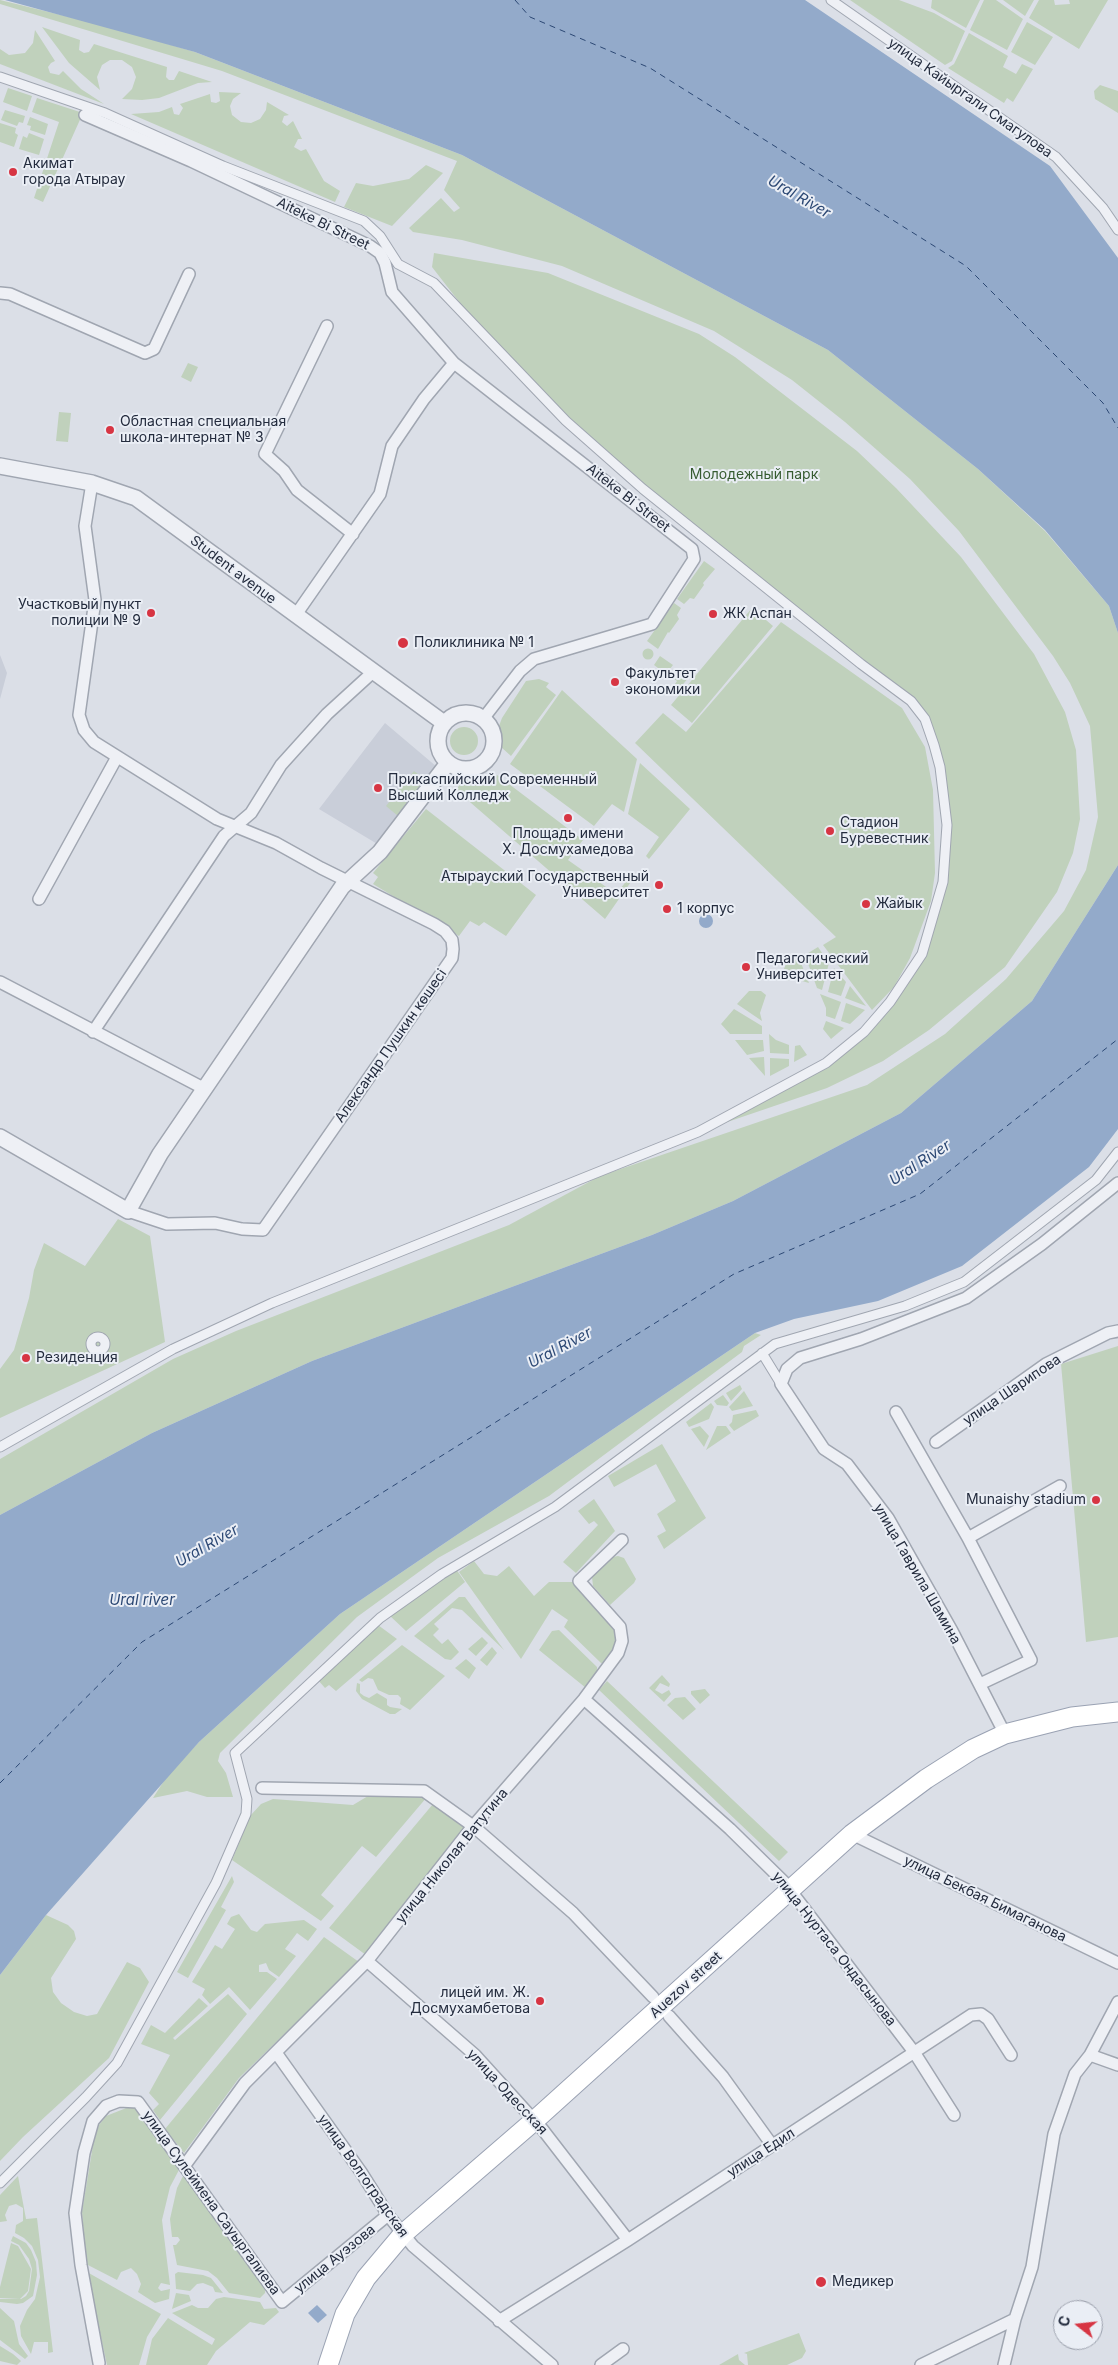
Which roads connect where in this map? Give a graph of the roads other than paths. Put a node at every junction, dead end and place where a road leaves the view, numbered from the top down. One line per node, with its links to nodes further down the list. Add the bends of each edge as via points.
1 (831, 0): 4 (street, улица Кайыргали Смагулова, via 1056,157 1103,208)
2 (0, 76): 33 (street, via 105,112 223,166 364,221 380,236 398,264 434,283 566,421 629,477 861,664 912,701 925,719 934,745 947,825 943,882 922,954 890,1002 864,1032 826,1063 698,1132 272,1303 173,1349)
3 (85, 115): 8 (street, Aiteke Bi Street, via 191,160 370,246 385,263 392,292)
4 (1118, 230)
5 (189, 274): 6 (street, via 154,349 146,353 10,294)
6 (0, 293)
7 (327, 326): 11 (street, via 266,454 284,471 297,490)
8 (454, 363): 11 (street, via 392,446 380,494); 14 (street, Aiteke Bi Street, via 692,549 694,559 652,624 534,659 520,671)
9 (0, 466): 10 (street, Student avenue)
10 (92, 483): 12 (street, Student avenue, via 150,507); 16 (street, via 85,526 95,600 79,715 84,730 94,742)
11 (353, 534): 12 (street)
12 (295, 616): 13 (street, Student avenue)
13 (373, 672): 15 (street, Student avenue); 18 (street, via 293,751 272,776 251,813)
14 (483, 719): 15 (street, via 462,713); 17 (street, via 493,734 491,753 469,768)
15 (444, 723): 17 (street, via 438,741 439,750)
16 (117, 757): 18 (street); 20 (street)
17 (448, 763): 19 (street, via 380,852)
18 (233, 827): 19 (street, via 276,843); 22 (street, via 217,845)
19 (349, 882): 23 (street, via 342,887); 27 (street, Александр Пушкин көшесі, via 445,931 452,940 452,958 263,1230 215,1223 167,1224)
20 (39, 899)
21 (0, 982): 22 (street)
22 (93, 1032): 23 (street)
23 (205, 1089): 27 (street, via 160,1154)
24 (0, 1137): 27 (street)
25 (1118, 1152): 29 (street, via 1096,1180 964,1282 905,1306 775,1344)
26 (1118, 1183): 30 (street, via 1042,1244 966,1298 800,1358 787,1369)
27 (128, 1211)
28 (1118, 1331): 32 (street, улица Шарипова, via 1046,1364)
29 (762, 1353): 30 (street, улица Гаврила Шамина); 59 (street, via 555,1507 442,1574 380,1618 235,1753 247,1799 246,1814 216,1883 116,2063)
30 (781, 1384): 37 (street, улица Гаврила Шамина, via 824,1449 847,1464 888,1518)
31 (896, 1412): 35 (street)
32 (936, 1442)
33 (0, 1447)
34 (1060, 1486): 35 (street)
35 (968, 1538): 37 (street, via 1030,1660)
36 (622, 1540): 38 (street, улица Николая Ватутина, via 579,1581 620,1627 622,1641 618,1653)
37 (980, 1684): 40 (street, улица Гаврила Шамина)
38 (584, 1699): 42 (street, улица Николая Ватутина); 44 (street, улица Нуртаса Ондасынова, via 730,1829)
39 (1118, 1712): 40 (main road, Auezov street, via 1072,1716)
40 (1005, 1734): 43 (main road, Auezov street, via 926,1779)
41 (262, 1788): 42 (street, via 424,1791)
42 (473, 1826): 45 (street, улица Николая Ватутина); 47 (street, via 573,1913)
43 (852, 1834): 44 (main road, Auezov street); 46 (street, улица Бекбая Бимаганова)
44 (791, 1891): 50 (street, улица Нуртаса Ондасынова); 56 (main road, Auezov street)
45 (367, 1961): 51 (street, улица Николая Ватутина); 56 (street, улица Одесская, via 475,2055)
46 (1118, 1963)
47 (653, 1997)
48 (1118, 2002): 53 (street)
49 (669, 2016): 57 (street, via 723,2077)
50 (914, 2052): 52 (street, улица Едил, via 971,2015 982,2014); 55 (street, улица Нуртаса Ондасынова); 57 (street, улица Едил)
51 (277, 2054): 58 (street, улица Николая Ватутина, via 245,2083); 60 (street, улица Волгоградская, via 361,2172)
52 (1011, 2055)
53 (1090, 2055): 54 (street); 64 (street, via 1075,2074 1054,2134 1032,2267)
54 (1118, 2065)
55 (954, 2115)
56 (535, 2120): 61 (main road, Auezov street); 62 (street, улица Одесская)
57 (772, 2145): 62 (street, улица Едил)
58 (185, 2165): 63 (street, улица Сулеймена Сауыргалиева); 68 (street, улица Сулеймена Сауыргалиева, via 138,2102 119,2101 106,2106 93,2122 84,2152 75,2213)
59 (0, 2183)
60 (388, 2216): 61 (street, улица Волгоградская); 63 (street, улица Ауэзова)
61 (403, 2234): 65 (street, улица Волгоградская, via 425,2258); 67 (main road, Auezov street, via 366,2278 344,2314)
62 (628, 2240): 65 (street, улица Едил)
63 (282, 2302)
64 (1015, 2319): 71 (street); 72 (street)
65 (499, 2321): 69 (street, улица Волгоградская)
66 (623, 2349): 70 (street)
67 (325, 2362)
68 (99, 2363)
69 (552, 2365)
70 (601, 2365)
71 (921, 2365)
72 (1004, 2365)

